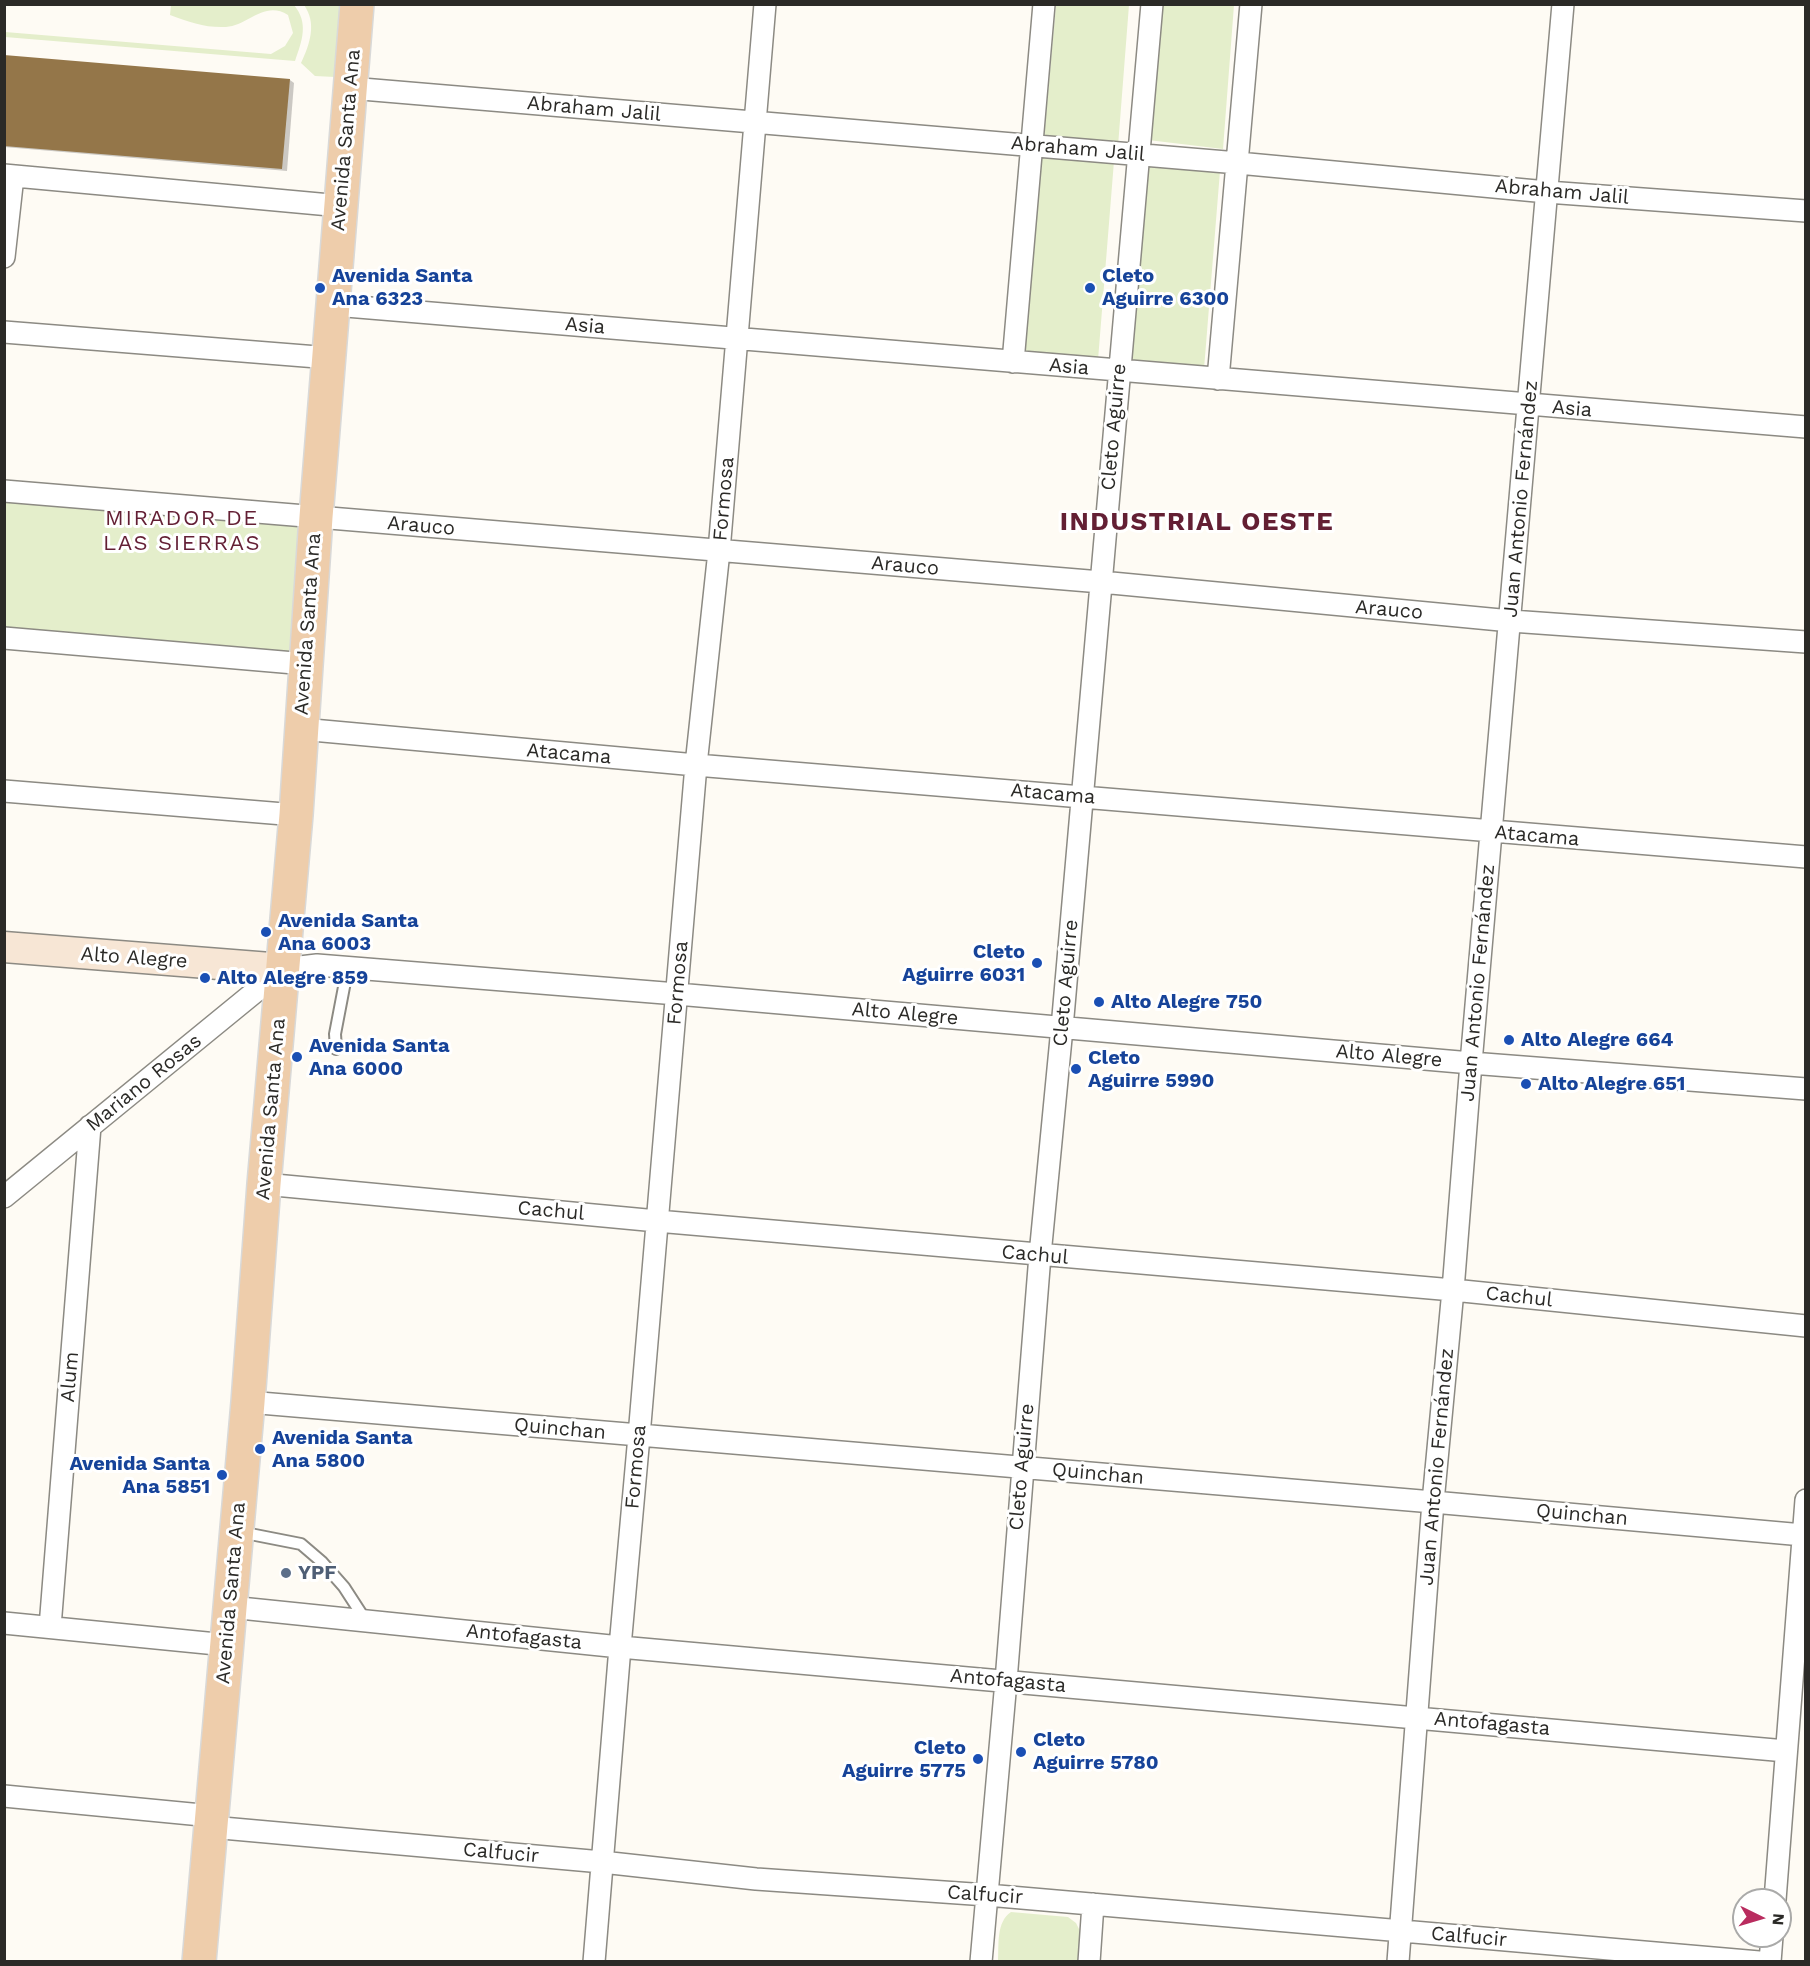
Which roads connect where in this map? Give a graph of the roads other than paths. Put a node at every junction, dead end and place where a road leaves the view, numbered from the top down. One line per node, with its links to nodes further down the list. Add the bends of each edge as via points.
1 (357, 4): 7 (main road, Avenida Santa Ana)
2 (765, 4): 8 (street, Formosa)
3 (1044, 4): 9 (street)
4 (1152, 4): 10 (street, Cleto Aguirre)
5 (1251, 4): 11 (street)
6 (1563, 4): 13 (street, Juan Antonio Fernández)
7 (350, 88): 8 (street, Abraham Jalil); 14 (main road, Avenida Santa Ana)
8 (755, 122): 9 (street, Abraham Jalil); 19 (street, Formosa)
9 (1031, 145): 10 (street, Abraham Jalil); 21 (street)
10 (1139, 154): 11 (street, Abraham Jalil); 22 (street, Cleto Aguirre)
11 (1238, 163): 13 (street, Abraham Jalil); 23 (street)
12 (9, 176): 14 (street); 16 (street)
13 (1547, 192): 15 (street, Abraham Jalil); 24 (street, Juan Antonio Fernández)
14 (341, 206): 17 (main road, Avenida Santa Ana)
15 (1806, 212)
16 (4, 258)
17 (334, 304): 19 (street, Asia); 20 (main road, Avenida Santa Ana)
18 (4, 332): 20 (street)
19 (737, 340): 21 (street, Asia); 28 (street, Formosa)
20 (330, 358): 27 (main road, Avenida Santa Ana)
21 (1012, 363): 22 (street, Asia)
22 (1119, 371): 23 (street, Asia); 29 (street, Cleto Aguirre)
23 (1218, 379): 24 (street, Asia)
24 (1529, 405): 25 (street, Asia); 30 (street, Juan Antonio Fernández)
25 (1806, 428)
26 (4, 491): 27 (street, Arauco)
27 (316, 517): 28 (street, Arauco); 33 (main road, Avenida Santa Ana)
28 (719, 551): 29 (street, Arauco); 35 (street, Formosa)
29 (1101, 582): 30 (street, Arauco); 37 (street, Cleto Aguirre)
30 (1510, 621): 32 (street, Arauco); 39 (street, Juan Antonio Fernández)
31 (4, 638): 33 (street)
32 (1806, 642)
33 (306, 664): 34 (main road, Avenida Santa Ana)
34 (301, 729): 35 (street, Atacama); 38 (main road, Avenida Santa Ana)
35 (696, 765): 37 (street, Atacama); 44 (street, Formosa)
36 (4, 791): 38 (street)
37 (1082, 797): 39 (street, Atacama); 45 (street, Cleto Aguirre)
38 (296, 815): 43 (main road, Avenida Santa Ana)
39 (1491, 832): 40 (street, Atacama); 47 (street, Juan Antonio Fernández)
40 (1806, 857)
41 (4, 947): 43 (main road, Alto Alegre)
42 (348, 966): 43 (street, Alto Alegre, via 317,964); 44 (street, Alto Alegre); 46 (lane, via 335,1034)
43 (283, 969): 49 (street, Mariano Rosas); 50 (main road, Avenida Santa Ana)
44 (677, 994): 45 (street, Alto Alegre); 52 (street, Formosa)
45 (1062, 1028): 47 (street, Alto Alegre); 53 (street, Cleto Aguirre)
46 (336, 1049)
47 (1471, 1063): 48 (street, Alto Alegre); 54 (street, Juan Antonio Fernández)
48 (1806, 1089)
49 (90, 1126): 51 (street, Mariano Rosas); 66 (street, Alum)
50 (264, 1184): 52 (street, Cachul); 56 (main road, Avenida Santa Ana)
51 (4, 1197)
52 (657, 1221): 53 (street, Cachul); 57 (street, Formosa)
53 (1040, 1255): 54 (street, Cachul); 58 (street, Cleto Aguirre)
54 (1453, 1290): 55 (street, Cachul); 60 (street, Juan Antonio Fernández)
55 (1806, 1326)
56 (248, 1402): 57 (street, Quinchan); 61 (main road, Avenida Santa Ana)
57 (639, 1436): 58 (street, Quinchan); 68 (street, Formosa)
58 (1022, 1468): 60 (street, Quinchan); 69 (street, Cleto Aguirre)
59 (1806, 1500): 62 (street)
60 (1433, 1502): 62 (street, Quinchan); 70 (street, Juan Antonio Fernández)
61 (236, 1532): 63 (main road, Avenida Santa Ana); 64 (lane, via 301,1544 344,1587)
62 (1803, 1535): 71 (street)
63 (230, 1607): 64 (street, Antofagasta); 67 (main road, Avenida Santa Ana)
64 (366, 1621): 68 (street, Antofagasta)
65 (4, 1623): 66 (street)
66 (50, 1627): 67 (street)
67 (226, 1645): 73 (main road, Avenida Santa Ana)
68 (620, 1647): 69 (street, Antofagasta); 74 (street, Formosa)
69 (1006, 1681): 70 (street, Antofagasta); 76 (street, Cleto Aguirre)
70 (1417, 1717): 71 (street, Antofagasta); 78 (street, Juan Antonio Fernández)
71 (1786, 1751): 75 (street)
72 (4, 1796): 73 (street, Calfucir)
73 (212, 1821): 74 (street, Calfucir); 79 (main road, Avenida Santa Ana)
74 (602, 1862): 76 (street, Calfucir, via 756,1879); 80 (street, Formosa)
75 (1776, 1888)
76 (987, 1895): 77 (street, Calfucir); 81 (street, Cleto Aguirre)
77 (1093, 1904): 78 (street, Calfucir); 82 (street)
78 (1400, 1932): 83 (street, Juan Antonio Fernández); 84 (street, Calfucir)
79 (199, 1962)
80 (594, 1962)
81 (981, 1962)
82 (1089, 1962)
83 (1398, 1962)
84 (1759, 1962)

